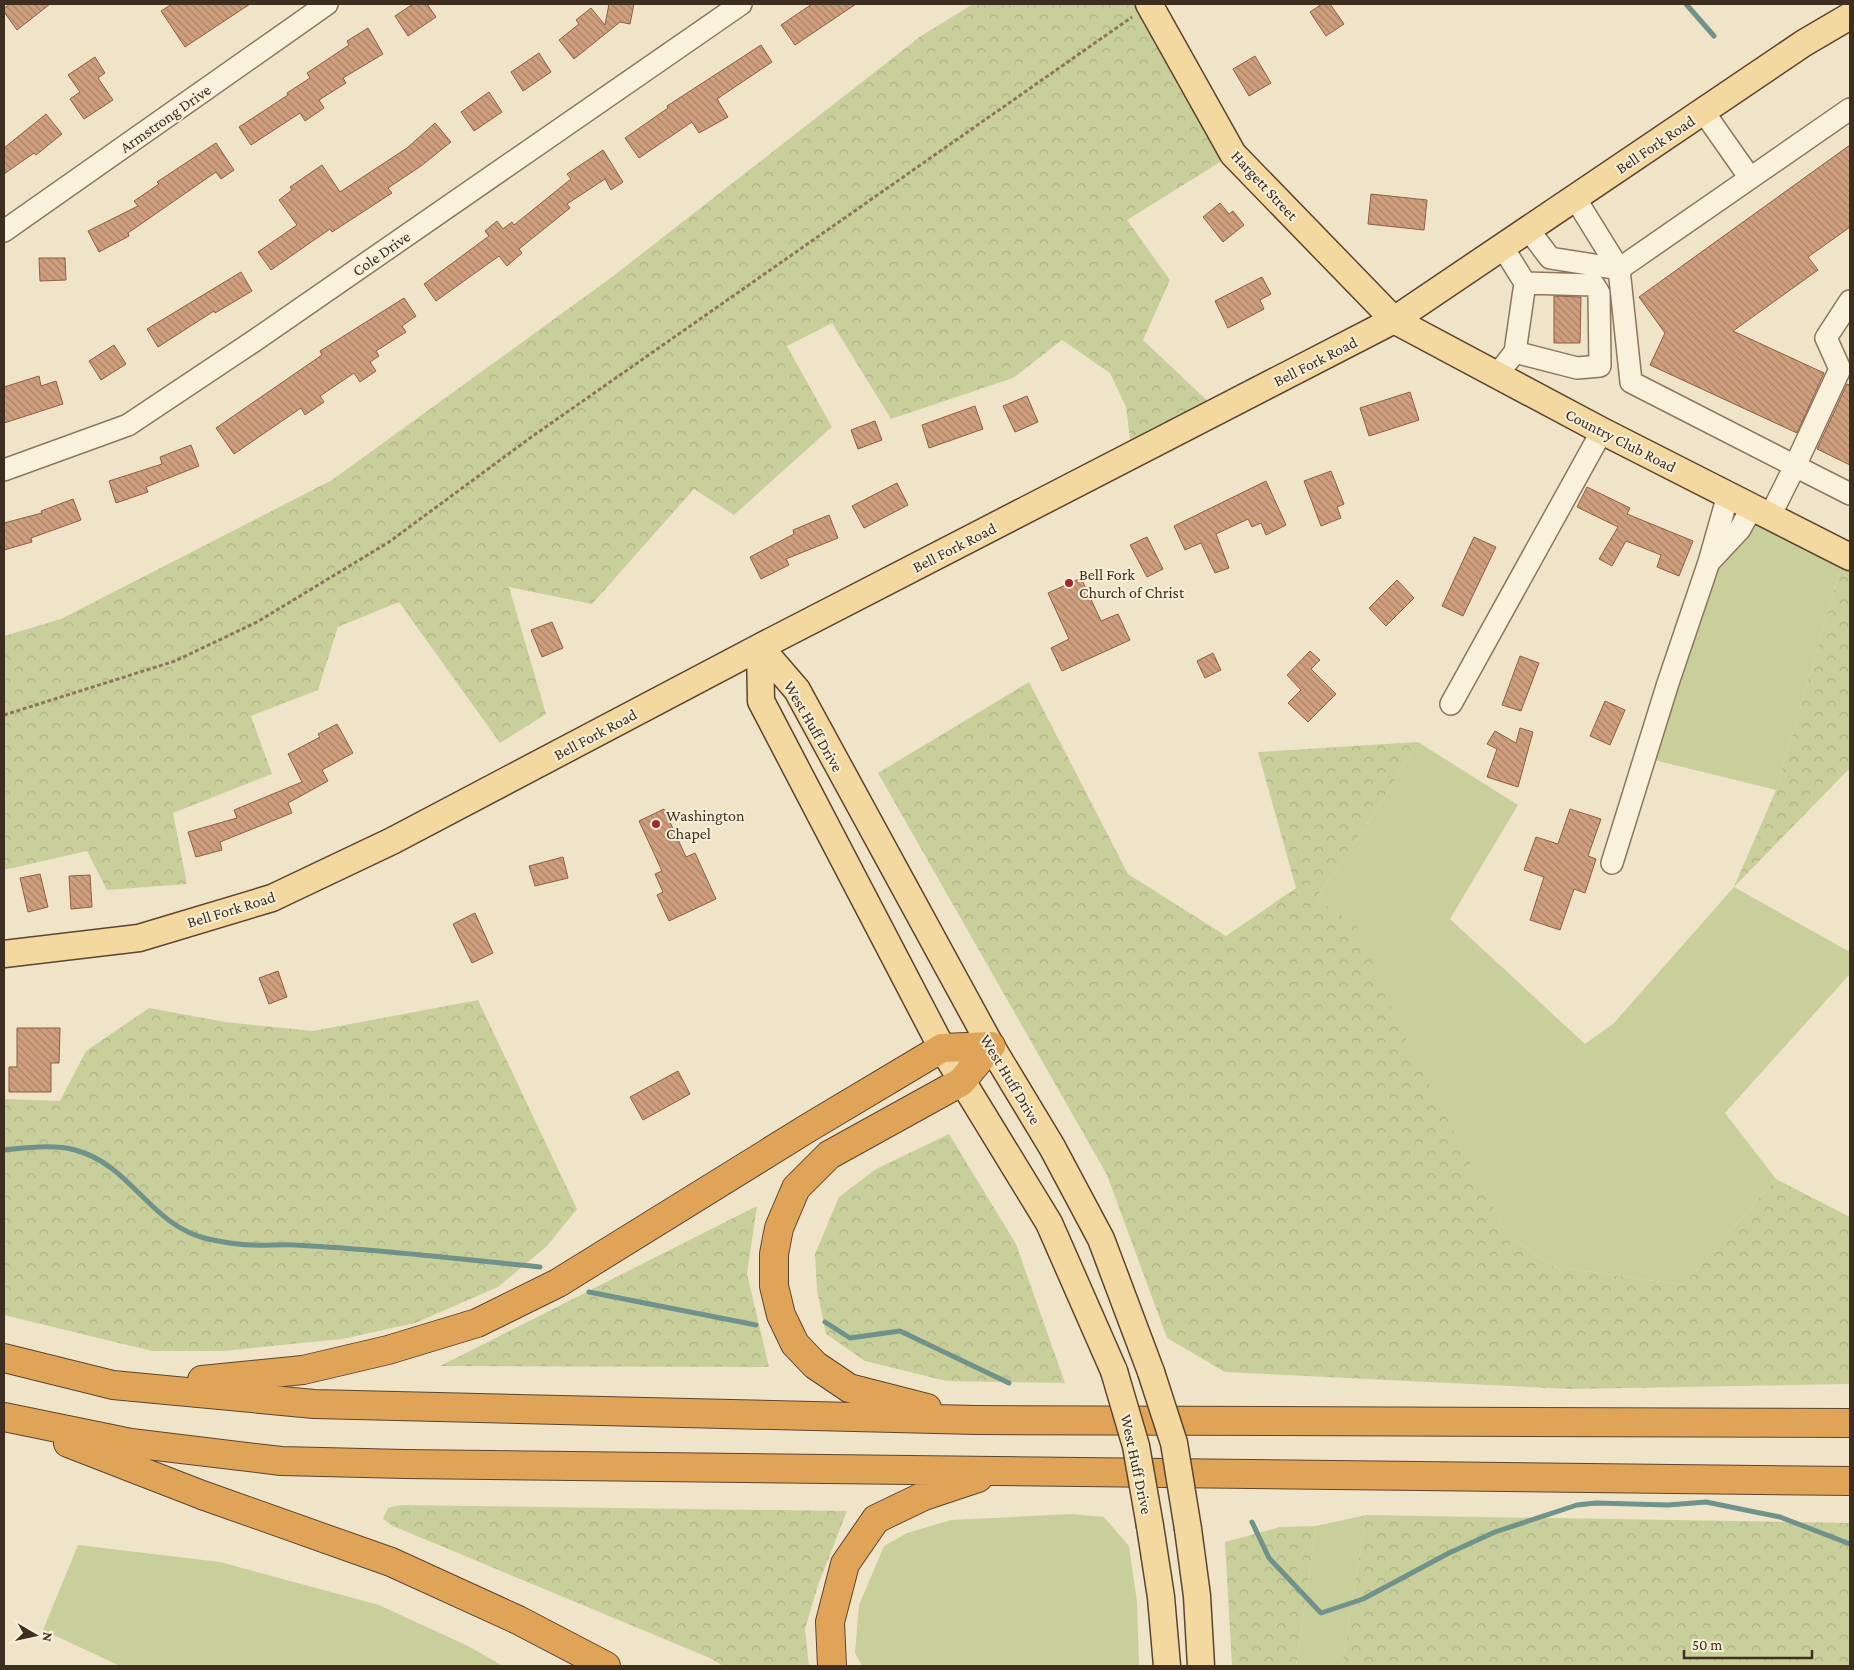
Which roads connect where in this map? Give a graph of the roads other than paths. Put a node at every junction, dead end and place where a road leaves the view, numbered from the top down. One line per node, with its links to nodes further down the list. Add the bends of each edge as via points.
1 (327, 4): 10 (street, Armstrong Drive)
2 (1149, 4): 15 (main road, Hargett Street, via 1233,154)
3 (729, 7): 22 (street, Cole Drive, via 262,336 128,424)
4 (1850, 16): 6 (main road, Bell Fork Road)
5 (1850, 109): 7 (street)
6 (1703, 111): 7 (street); 8 (main road, Bell Fork Road)
7 (1750, 178): 12 (street)
8 (1575, 198): 9 (main road, Bell Fork Road); 12 (street)
9 (1528, 230): 11 (main road, Bell Fork Road); 12 (street, via 1550,258)
10 (4, 232)
11 (1502, 246): 13 (street); 15 (main road, Bell Fork Road)
12 (1619, 269): 19 (street)
13 (1525, 283): 16 (street); 17 (street, via 1594,285 1599,293)
14 (1850, 301): 21 (street, via 1826,338 1840,369)
15 (1394, 320): 18 (main road, Country Club Road); 28 (main road, Bell Fork Road)
16 (1515, 352): 17 (street, via 1577,368); 18 (street)
17 (1600, 366): 19 (street, via 1617,378)
18 (1497, 375): 20 (main road, Country Club Road)
19 (1631, 382): 21 (street)
20 (1602, 431): 24 (main road, Country Club Road); 29 (street)
21 (1794, 466): 23 (street); 25 (street)
22 (4, 470)
23 (1850, 494)
24 (1728, 495): 25 (main road, Country Club Road); 27 (street)
25 (1761, 512): 26 (main road, Country Club Road); 27 (street, via 1740,528)
26 (1850, 557)
27 (1709, 562): 30 (street)
28 (760, 647): 31 (main road, Bell Fork Road, via 392,841 272,898 139,938); 32 (main road, West Huff Drive, via 797,690); 33 (main road, West Huff Drive, via 761,701)
29 (1451, 704)
30 (1612, 863)
31 (4, 954)
32 (991, 1046): 33 (highway); 34 (highway); 45 (main road, West Huff Drive, bridge, via 1052,1147 1101,1239 1151,1372 1174,1443 1197,1596)
33 (942, 1048): 34 (main road, West Huff Drive); 36 (highway, via 558,1282 478,1323 388,1350 303,1370)
34 (961, 1082): 38 (highway, via 829,1155 796,1188 779,1228 774,1254 774,1286 781,1315 795,1344 815,1365 849,1388); 44 (main road, West Huff Drive, bridge, via 1049,1224 1114,1371 1136,1446 1161,1597)
35 (4, 1358): 36 (highway)
36 (113, 1385): 38 (highway, via 314,1404)
37 (4, 1418): 40 (highway, via 131,1443 281,1461); 42 (highway, via 202,1495 391,1562 518,1620)
38 (976, 1420): 39 (highway)
39 (1850, 1423)
40 (999, 1471): 41 (highway); 43 (highway, via 924,1496 876,1519 845,1564 830,1622)
41 (1850, 1481)
42 (606, 1666)
43 (832, 1666)
44 (1167, 1666)
45 (1201, 1666)

